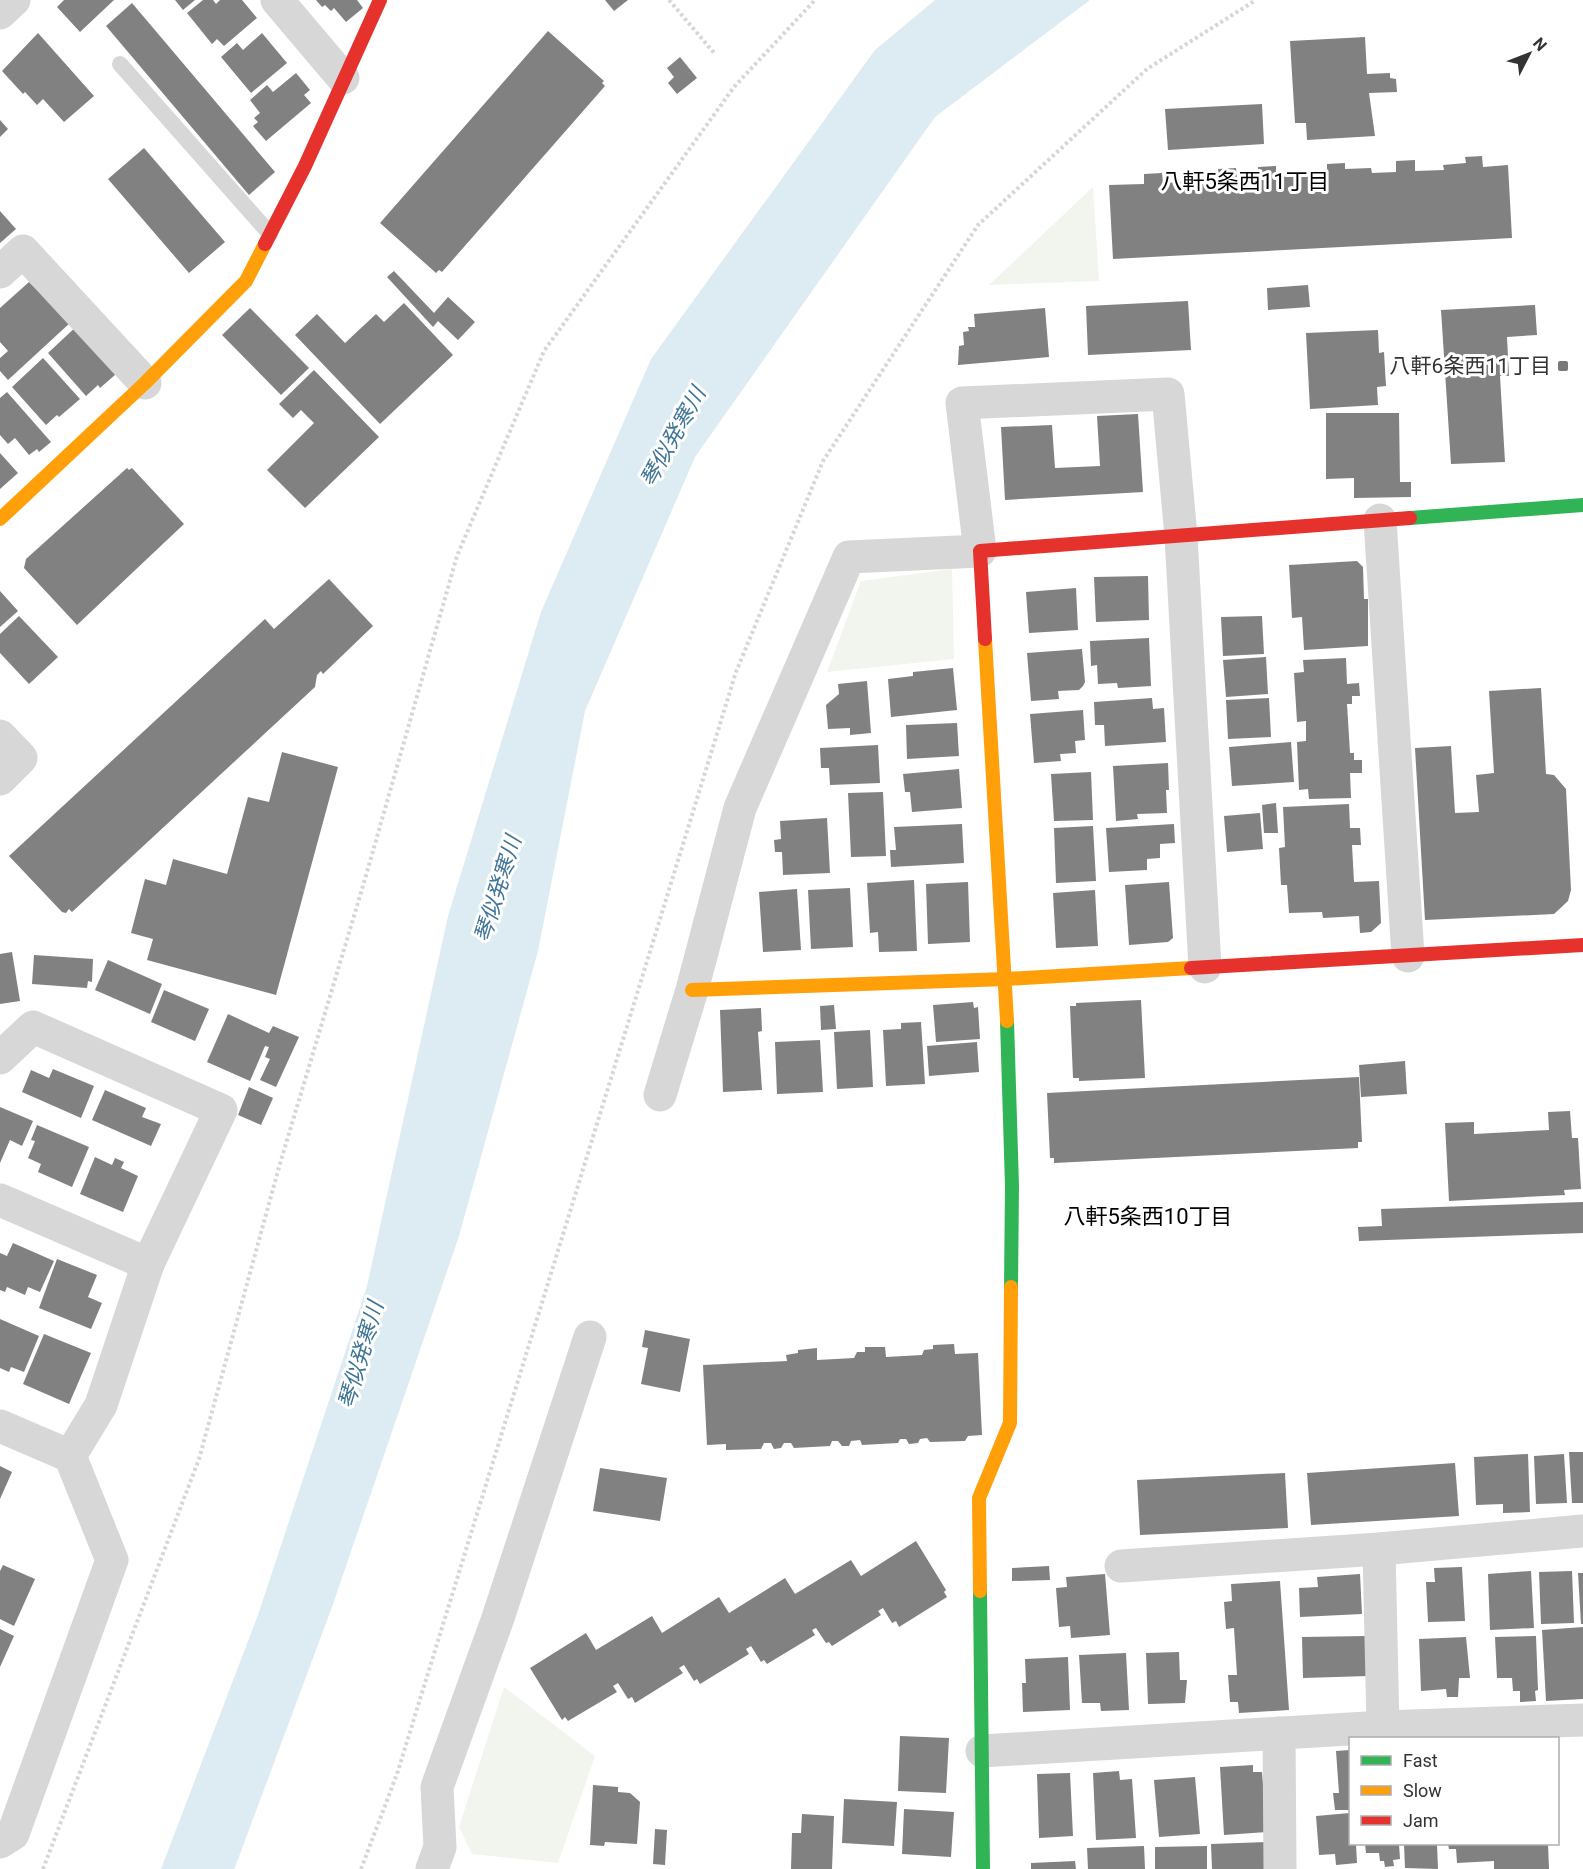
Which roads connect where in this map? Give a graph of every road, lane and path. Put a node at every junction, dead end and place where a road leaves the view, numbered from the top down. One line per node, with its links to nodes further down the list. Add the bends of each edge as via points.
1 (277, 0): 7 (street)
2 (380, 0): 7 (street)
3 (669, 0): 5 (path)
4 (815, 0): 38 (path, via 734,87 544,351 457,555 279,1167 199,1459)
5 (715, 54)
6 (120, 64): 8 (lane)
7 (343, 78): 8 (street)
8 (270, 234): 10 (street, via 246,281)
9 (0, 272): 10 (street, via 23,251)
10 (145, 383): 12 (street)
11 (1583, 505): 13 (street)
12 (0, 519)
13 (1380, 520): 14 (street); 19 (street)
14 (1181, 536): 15 (street); 15 (street, via 1168,394 962,403); 20 (street)
15 (980, 551): 21 (street); 22 (street, via 849,557 740,808)
16 (0, 736): 17 (street, via 21,758)
17 (0, 778)
18 (1583, 945): 19 (street)
19 (1408, 956): 20 (street)
20 (1204, 967): 21 (street)
21 (1006, 979): 22 (street); 36 (street, via 1012,1186 1010,1423 979,1498)
22 (692, 990): 24 (street)
23 (0, 1058): 26 (street, via 33,1027 221,1110)
24 (660, 1095)
25 (0, 1200): 26 (street)
26 (148, 1264): 29 (street, via 101,1405)
27 (590, 1337): 39 (street, via 498,1618 437,1787 440,1846)
28 (0, 1426): 29 (street)
29 (70, 1456): 37 (street, via 112,1560 13,1834)
30 (1583, 1531): 31 (street)
31 (1379, 1549): 32 (street); 34 (street)
32 (1121, 1566)
33 (1583, 1720): 34 (street)
34 (1383, 1727): 35 (street)
35 (1278, 1733): 36 (street); 41 (street)
36 (982, 1751): 40 (street)
37 (0, 1842)
38 (43, 1869)
39 (432, 1869)
40 (983, 1869)
41 (1280, 1869)

